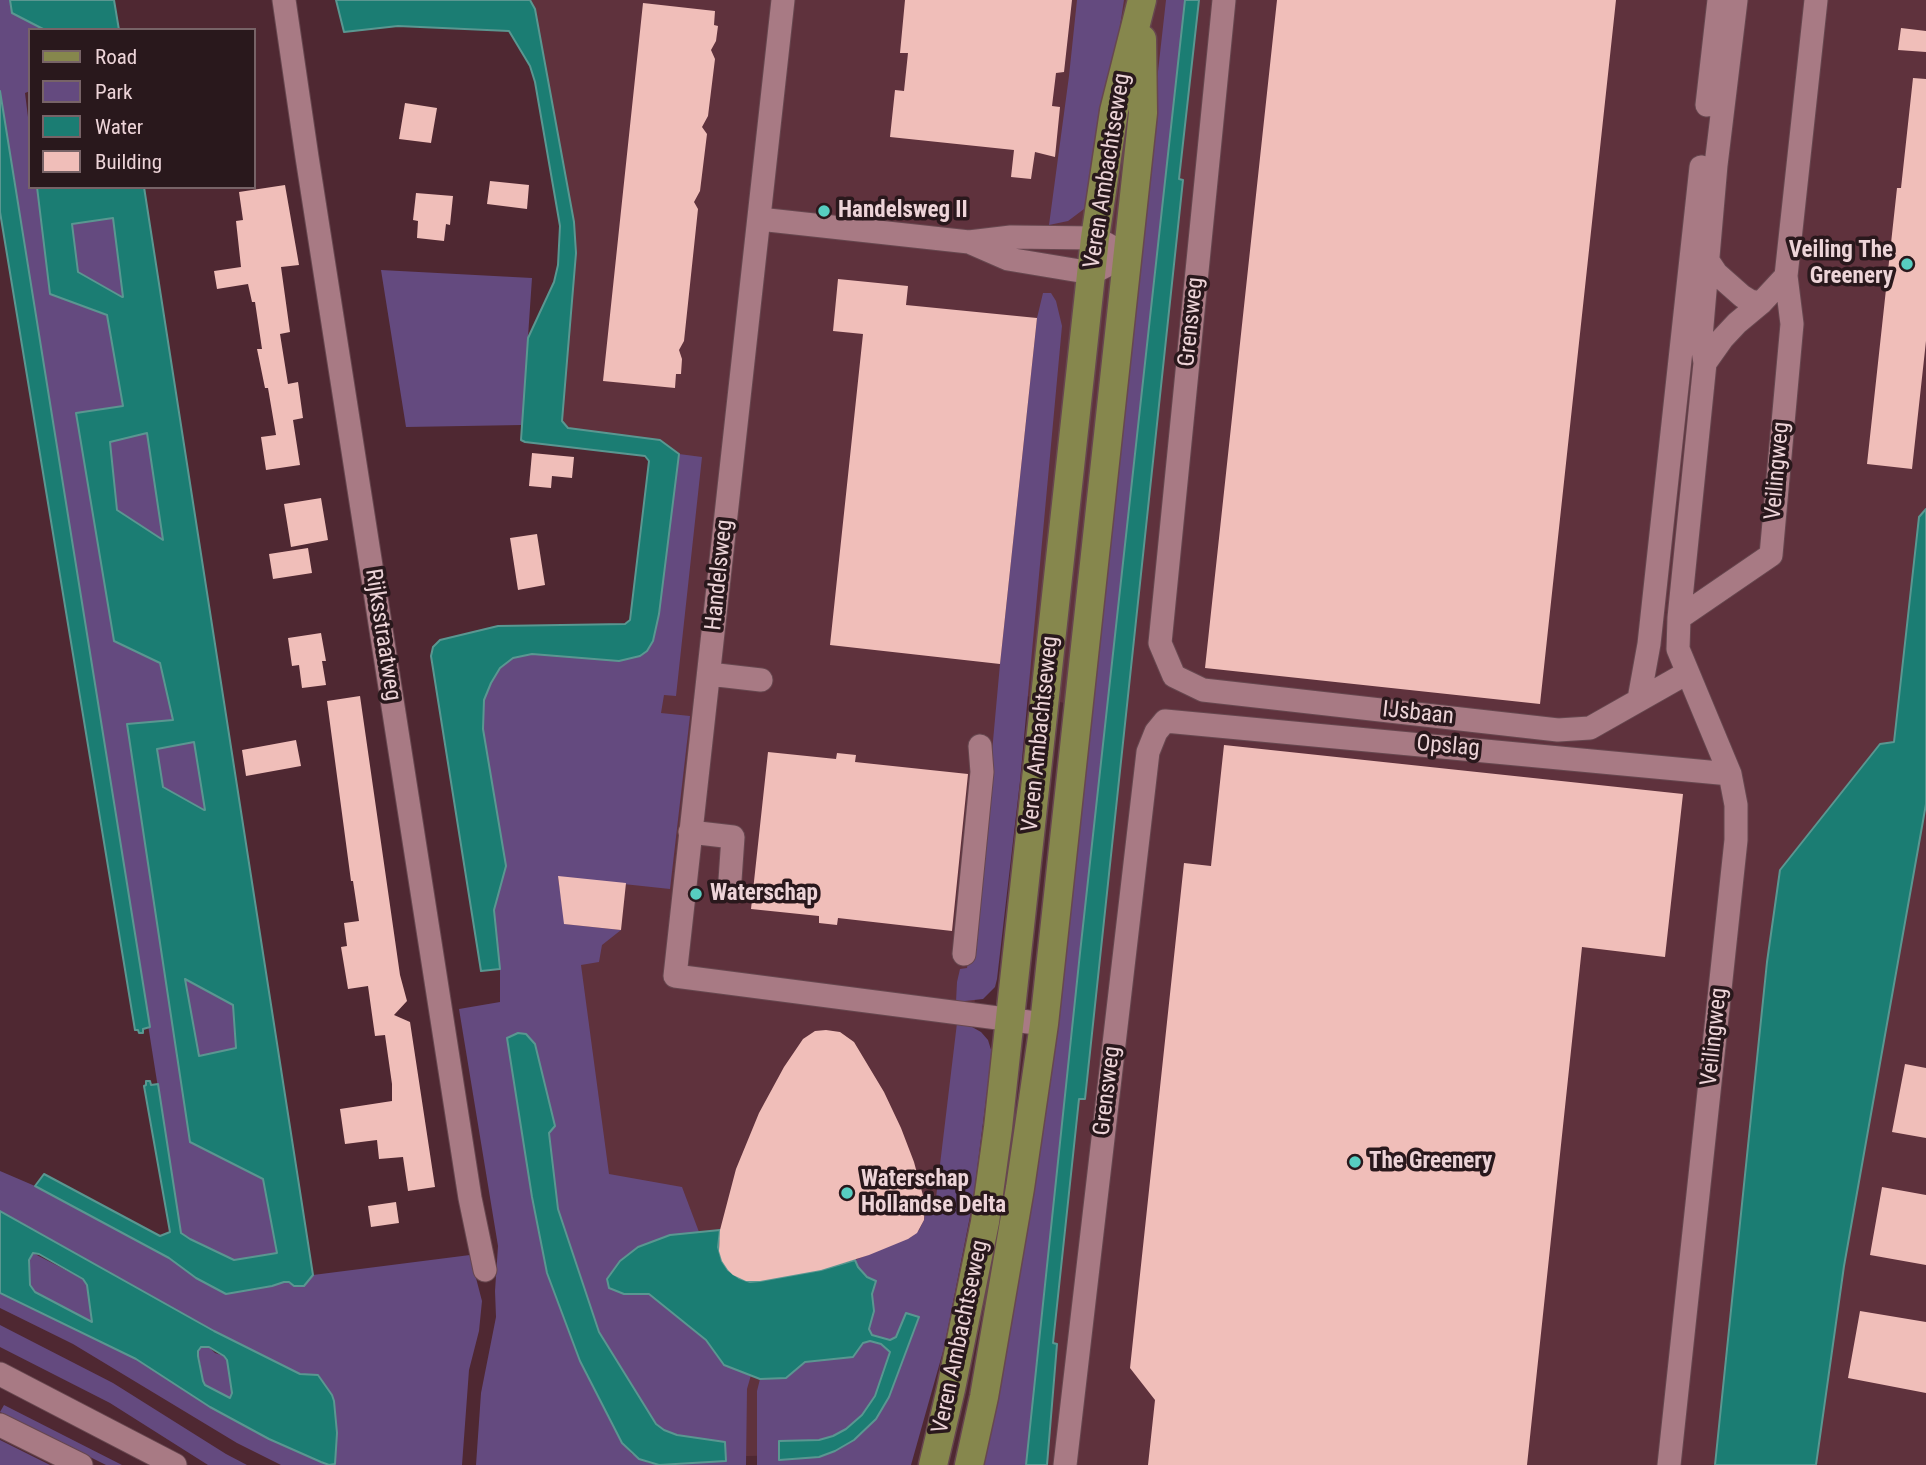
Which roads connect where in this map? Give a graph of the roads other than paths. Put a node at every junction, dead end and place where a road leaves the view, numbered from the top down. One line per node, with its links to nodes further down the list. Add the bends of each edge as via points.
1 (284, 0): 31 (street, Rijksstraatweg, via 470,1198)
2 (783, 0): 8 (street, Handelsweg)
3 (1224, 0): 18 (street, Grensweg)
4 (1719, 0): 22 (street, via 1649,644)
5 (1736, 0): 12 (street, Veilingweg)
6 (1816, 0): 14 (street, Veilingweg)
7 (1142, 1): 9 (main road, Veren Ambachtseweg, via 1114,111); 11 (main road, Veren Ambachtseweg, via 1143,113)
8 (759, 219): 10 (street); 20 (street, Handelsweg)
9 (1096, 238): 10 (street, via 1011,237); 11 (street); 13 (main road, Veren Ambachtseweg)
10 (969, 242): 13 (street, via 1008,259)
11 (1127, 255): 13 (street); 30 (main road, Veren Ambachtseweg)
12 (1708, 261): 15 (street, via 1734,290); 16 (street, Veilingweg, via 1701,337)
13 (1092, 273): 29 (main road, Veren Ambachtseweg)
14 (1786, 276): 15 (street); 17 (street, Veilingweg, via 1792,324 1771,555)
15 (1761, 303): 16 (street, via 1730,331)
16 (1706, 363): 17 (street, Veilingweg)
17 (1679, 618): 19 (street, Veilingweg, via 1678,649)
18 (1160, 643): 22 (street, IJsbaan, via 1174,676 1203,690 1558,730 1590,728)
19 (1687, 673): 22 (street, IJsbaan); 25 (street, Veilingweg)
20 (709, 674): 21 (street); 26 (street, Handelsweg)
21 (761, 680)
22 (1639, 699)
23 (1165, 721): 25 (street, Opslag); 38 (street, Grensweg, via 1148,752)
24 (980, 747): 28 (street, via 982,772)
25 (1730, 774): 39 (street, Veilingweg, via 1736,840)
26 (690, 832): 27 (street, via 733,837); 29 (street, Handelsweg, via 674,976)
27 (730, 880)
28 (964, 954)
29 (1009, 1020): 30 (street); 36 (main road, Veren Ambachtseweg, via 985,1222)
30 (1044, 1024): 37 (main road, Veren Ambachtseweg, via 1020,1188)
31 (485, 1270)
32 (0, 1374): 35 (street)
33 (0, 1425): 34 (street)
34 (81, 1465)
35 (175, 1465)
36 (933, 1465)
37 (969, 1465)
38 (1065, 1465)
39 (1669, 1465)

